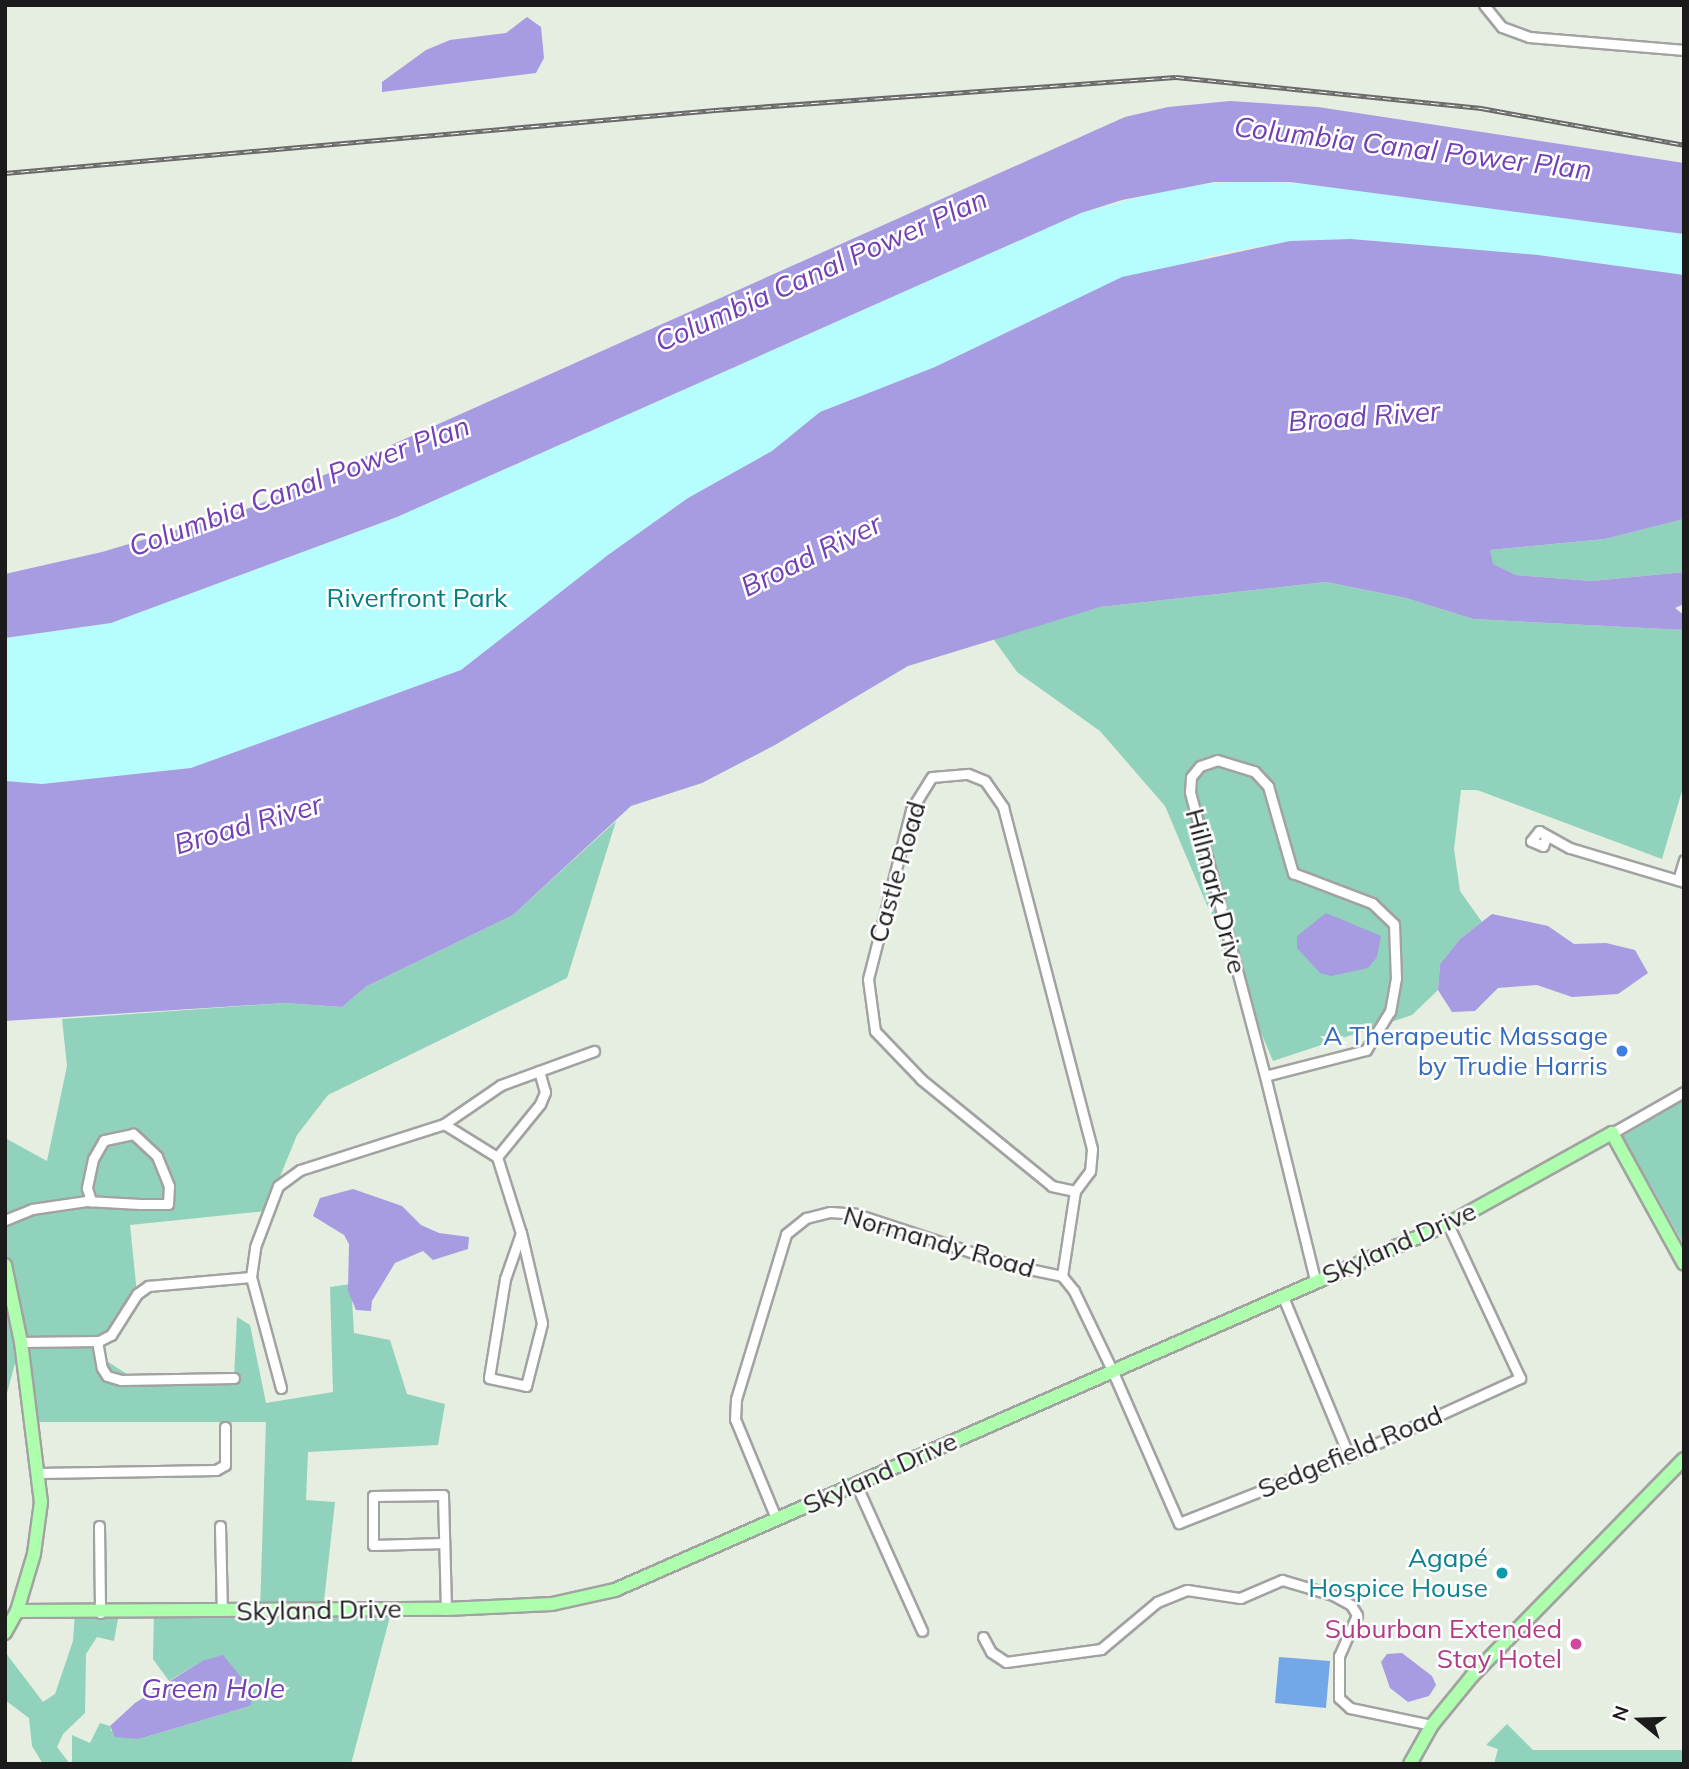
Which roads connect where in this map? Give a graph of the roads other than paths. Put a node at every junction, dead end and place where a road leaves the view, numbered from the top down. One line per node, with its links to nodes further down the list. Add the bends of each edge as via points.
1 (1484, 5): 2 (street, via 1502,27 1529,37)
2 (1684, 50)
3 (1546, 837): 5 (street)
4 (1684, 860): 5 (street)
5 (1681, 881)
6 (594, 1051): 7 (street)
7 (539, 1071): 10 (street, via 501,1085); 12 (street, via 545,1092 540,1104)
8 (1265, 1076): 8 (street, Hillmark Drive, via 1190,792 1191,777 1200,766 1217,760 1254,771 1268,786 1293,873 1372,903 1390,918 1397,939 1390,1011 1366,1050); 22 (street, Hillmark Drive)
9 (1684, 1092): 11 (street, Skyland Drive)
10 (444, 1124): 12 (street); 21 (street, via 300,1170 278,1186 255,1247)
11 (1612, 1133): 16 (street, Skyland Drive); 18 (street)
12 (497, 1157): 17 (street)
13 (1075, 1191): 13 (street, Castle Road, via 1090,1171 1092,1149 1003,807 985,781 968,774 932,777 911,810 868,979 875,1031 921,1079 1052,1186); 20 (street, Castle Road)
14 (91, 1201): 14 (street, via 168,1204 169,1186 157,1156 133,1134 104,1140 93,1159 87,1188); 15 (street, via 32,1209)
15 (5, 1220)
16 (1448, 1224): 22 (street, Skyland Drive); 30 (street, Sedgefield Road, via 1520,1378)
17 (522, 1233): 17 (street, via 505,1279 489,1378 526,1386 542,1323)
18 (1684, 1264)
19 (5, 1265): 25 (street)
20 (1062, 1276): 26 (street, via 1074,1291); 34 (street, Normandy Road, via 998,1261 856,1214 830,1212 806,1218 786,1234 736,1399 735,1419)
21 (251, 1277): 24 (street, via 148,1286 137,1294 111,1335); 28 (street)
22 (1315, 1280): 23 (street, Skyland Drive)
23 (1283, 1297): 26 (street, Skyland Drive); 30 (street)
24 (97, 1341): 25 (street); 27 (street, via 107,1376 121,1380)
25 (21, 1342): 32 (street)
26 (1112, 1370): 30 (street, Sedgefield Road, via 1179,1523); 33 (street, Skyland Drive)
27 (234, 1378)
28 (281, 1388)
29 (225, 1427): 32 (street, via 225,1465 216,1470)
30 (1349, 1456)
31 (1684, 1459): 45 (street, via 1472,1676)
32 (39, 1473): 39 (street, via 40,1528)
33 (856, 1484): 34 (street, Skyland Drive); 42 (street)
34 (776, 1518): 38 (street, Skyland Drive, via 586,1598)
35 (220, 1525): 40 (street)
36 (99, 1526): 41 (street)
37 (444, 1543): 37 (street, via 443,1495 373,1496 373,1545); 38 (street)
38 (446, 1609): 40 (street, Skyland Drive)
39 (17, 1611): 41 (street, Skyland Drive); 43 (street)
40 (222, 1611): 41 (street, Skyland Drive)
41 (100, 1613)
42 (922, 1631)
43 (5, 1633)
44 (983, 1637): 45 (street, via 991,1652 1006,1662 1101,1649 1157,1602 1187,1590 1240,1598 1282,1580 1333,1595 1351,1605 1357,1615 1339,1656 1339,1698 1350,1708)
45 (1432, 1725): 46 (street)
46 (1410, 1764)

